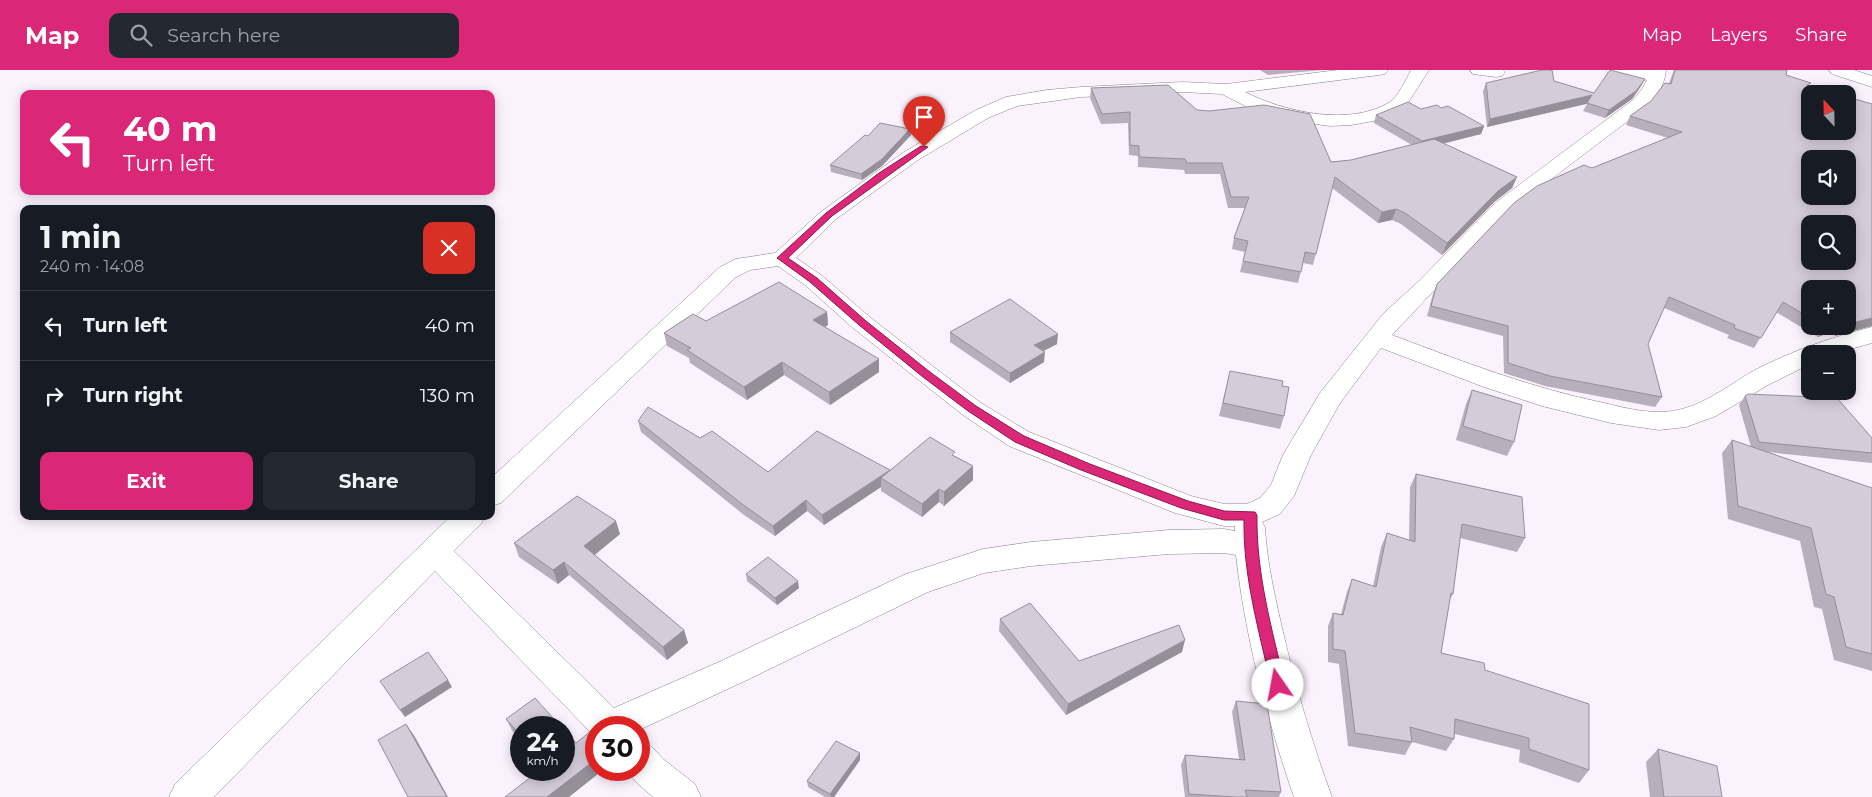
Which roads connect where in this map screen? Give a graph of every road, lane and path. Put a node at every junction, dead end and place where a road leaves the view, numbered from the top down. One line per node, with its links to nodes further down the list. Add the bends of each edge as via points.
1 (1379, 70): 7 (street)
2 (1420, 70): 7 (street, via 1398,105 1351,119 1288,115 1261,107)
3 (1615, 70): 5 (street)
4 (1838, 70): 6 (street)
5 (1657, 73): 10 (street, via 1651,92 1640,104 1486,222 1392,319)
6 (1872, 82)
7 (1226, 89): 8 (street, via 1182,87 1081,92 1012,102 982,114 911,156 829,215)
8 (782, 258): 13 (street, via 744,264 728,272); 15 (street, via 972,409 1020,439 1185,505 1224,515)
9 (1872, 335): 11 (street)
10 (1378, 338): 12 (street, via 1462,371 1583,408 1634,419 1674,421 1708,411 1752,383); 15 (street, via 1329,399 1297,456 1284,489)
11 (1833, 345)
12 (1801, 358)
13 (495, 492)
14 (466, 520): 16 (street)
15 (1250, 530): 18 (street, via 1224,541 1169,542 983,561 917,583); 22 (street, via 1254,577 1278,685)
16 (434, 550): 17 (street); 20 (street)
17 (599, 716)
18 (634, 716)
19 (650, 771): 21 (street)
20 (188, 797)
21 (682, 797)
22 (1313, 797)

